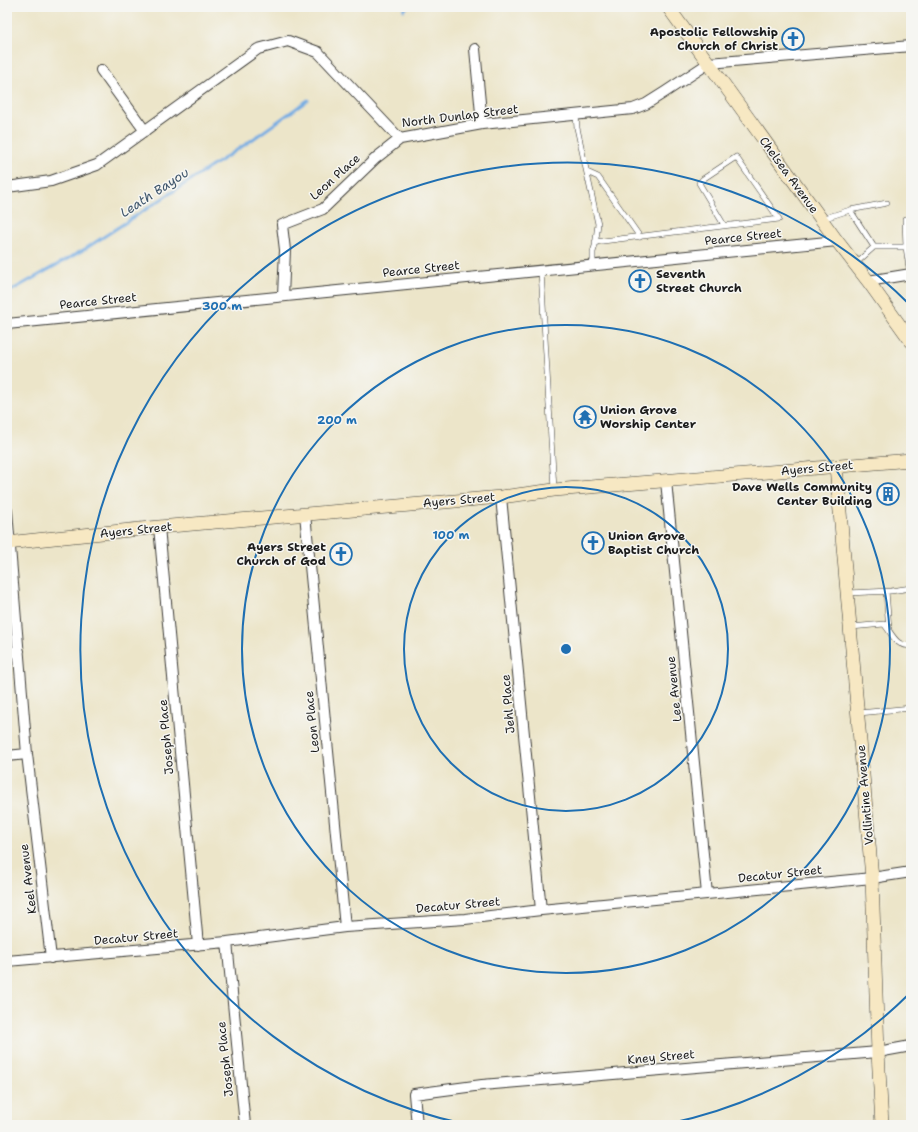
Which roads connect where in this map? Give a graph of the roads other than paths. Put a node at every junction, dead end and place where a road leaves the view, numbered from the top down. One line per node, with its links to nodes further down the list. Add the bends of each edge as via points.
1 (668, 7): 4 (street, Chelsea Avenue)
2 (911, 46): 4 (street, North Dunlap Street)
3 (475, 49): 7 (street)
4 (709, 63): 6 (street, North Dunlap Street, via 646,104 633,109); 14 (street, Chelsea Avenue)
5 (102, 70): 8 (street)
6 (576, 116): 7 (street, North Dunlap Street); 10 (lane)
7 (482, 124): 9 (street, North Dunlap Street)
8 (145, 131): 9 (street, North Dunlap Street, via 258,49 288,41 318,52); 11 (street, North Dunlap Street, via 97,165 51,181)
9 (400, 139): 27 (street, Leon Place, via 322,209 282,225 285,250)
10 (587, 172): 17 (lane, via 598,177); 19 (lane, via 598,224)
11 (7, 187)
12 (887, 203): 13 (lane)
13 (850, 210): 14 (lane); 20 (lane)
14 (821, 219): 18 (street, Chelsea Avenue)
15 (911, 219): 21 (lane, via 905,219)
16 (724, 225): 16 (lane, via 779,219 736,157 699,183); 17 (lane)
17 (640, 237): 19 (lane)
18 (837, 241): 22 (street, Chelsea Avenue); 23 (street, Pearce Street)
19 (596, 242): 23 (lane)
20 (874, 247): 21 (lane); 22 (lane)
21 (909, 247): 25 (lane)
22 (855, 264): 26 (street, Chelsea Avenue)
23 (593, 265): 24 (street, Pearce Street)
24 (541, 271): 27 (street, Pearce Street); 33 (lane)
25 (911, 274): 26 (street)
26 (868, 281): 29 (street, Chelsea Avenue)
27 (283, 296): 28 (street, Pearce Street)
28 (7, 324)
29 (911, 341)
30 (911, 460): 31 (street, Ayers Street)
31 (836, 466): 32 (street, Ayers Street); 41 (street, Vollintine Avenue)
32 (666, 481): 33 (street, Ayers Street); 53 (street, Lee Avenue)
33 (554, 490): 34 (street, Ayers Street)
34 (501, 497): 36 (street, Ayers Street); 54 (street, Jehl Place)
35 (7, 511): 38 (street, Keel Avenue)
36 (305, 514): 37 (street, Ayers Street); 55 (street, Leon Place)
37 (159, 527): 38 (street, Ayers Street); 57 (street, Joseph Place)
38 (9, 542): 45 (street, Keel Avenue)
39 (911, 588): 40 (lane)
40 (886, 591): 41 (lane); 43 (lane)
41 (847, 593): 42 (street, Vollintine Avenue)
42 (850, 627): 43 (lane, via 884,624); 48 (street, Vollintine Avenue)
43 (890, 631): 44 (lane, via 899,642 906,646)
44 (911, 645)
45 (18, 651): 46 (street); 49 (street, Keel Avenue)
46 (7, 652)
47 (911, 708): 48 (lane)
48 (858, 713): 52 (street, Vollintine Avenue)
49 (27, 754): 50 (street); 58 (street, Keel Avenue)
50 (7, 756)
51 (911, 872): 52 (street, Decatur Street)
52 (872, 878): 53 (street, Decatur Street); 61 (street, Vollintine Avenue)
53 (707, 894): 54 (street, Decatur Street)
54 (541, 910): 55 (street, Decatur Street, via 465,919)
55 (345, 927): 56 (street, Decatur Street)
56 (226, 942): 57 (street, Decatur Street); 62 (street, Joseph Place)
57 (198, 945): 58 (street, Decatur Street)
58 (51, 958): 59 (street, Decatur Street)
59 (7, 961)
60 (911, 1046): 61 (street, Kney Street)
61 (878, 1052): 63 (street, Kney Street, via 482,1085 414,1094); 64 (street, Vollintine Avenue)
62 (245, 1125)
63 (417, 1125)
64 (882, 1125)

